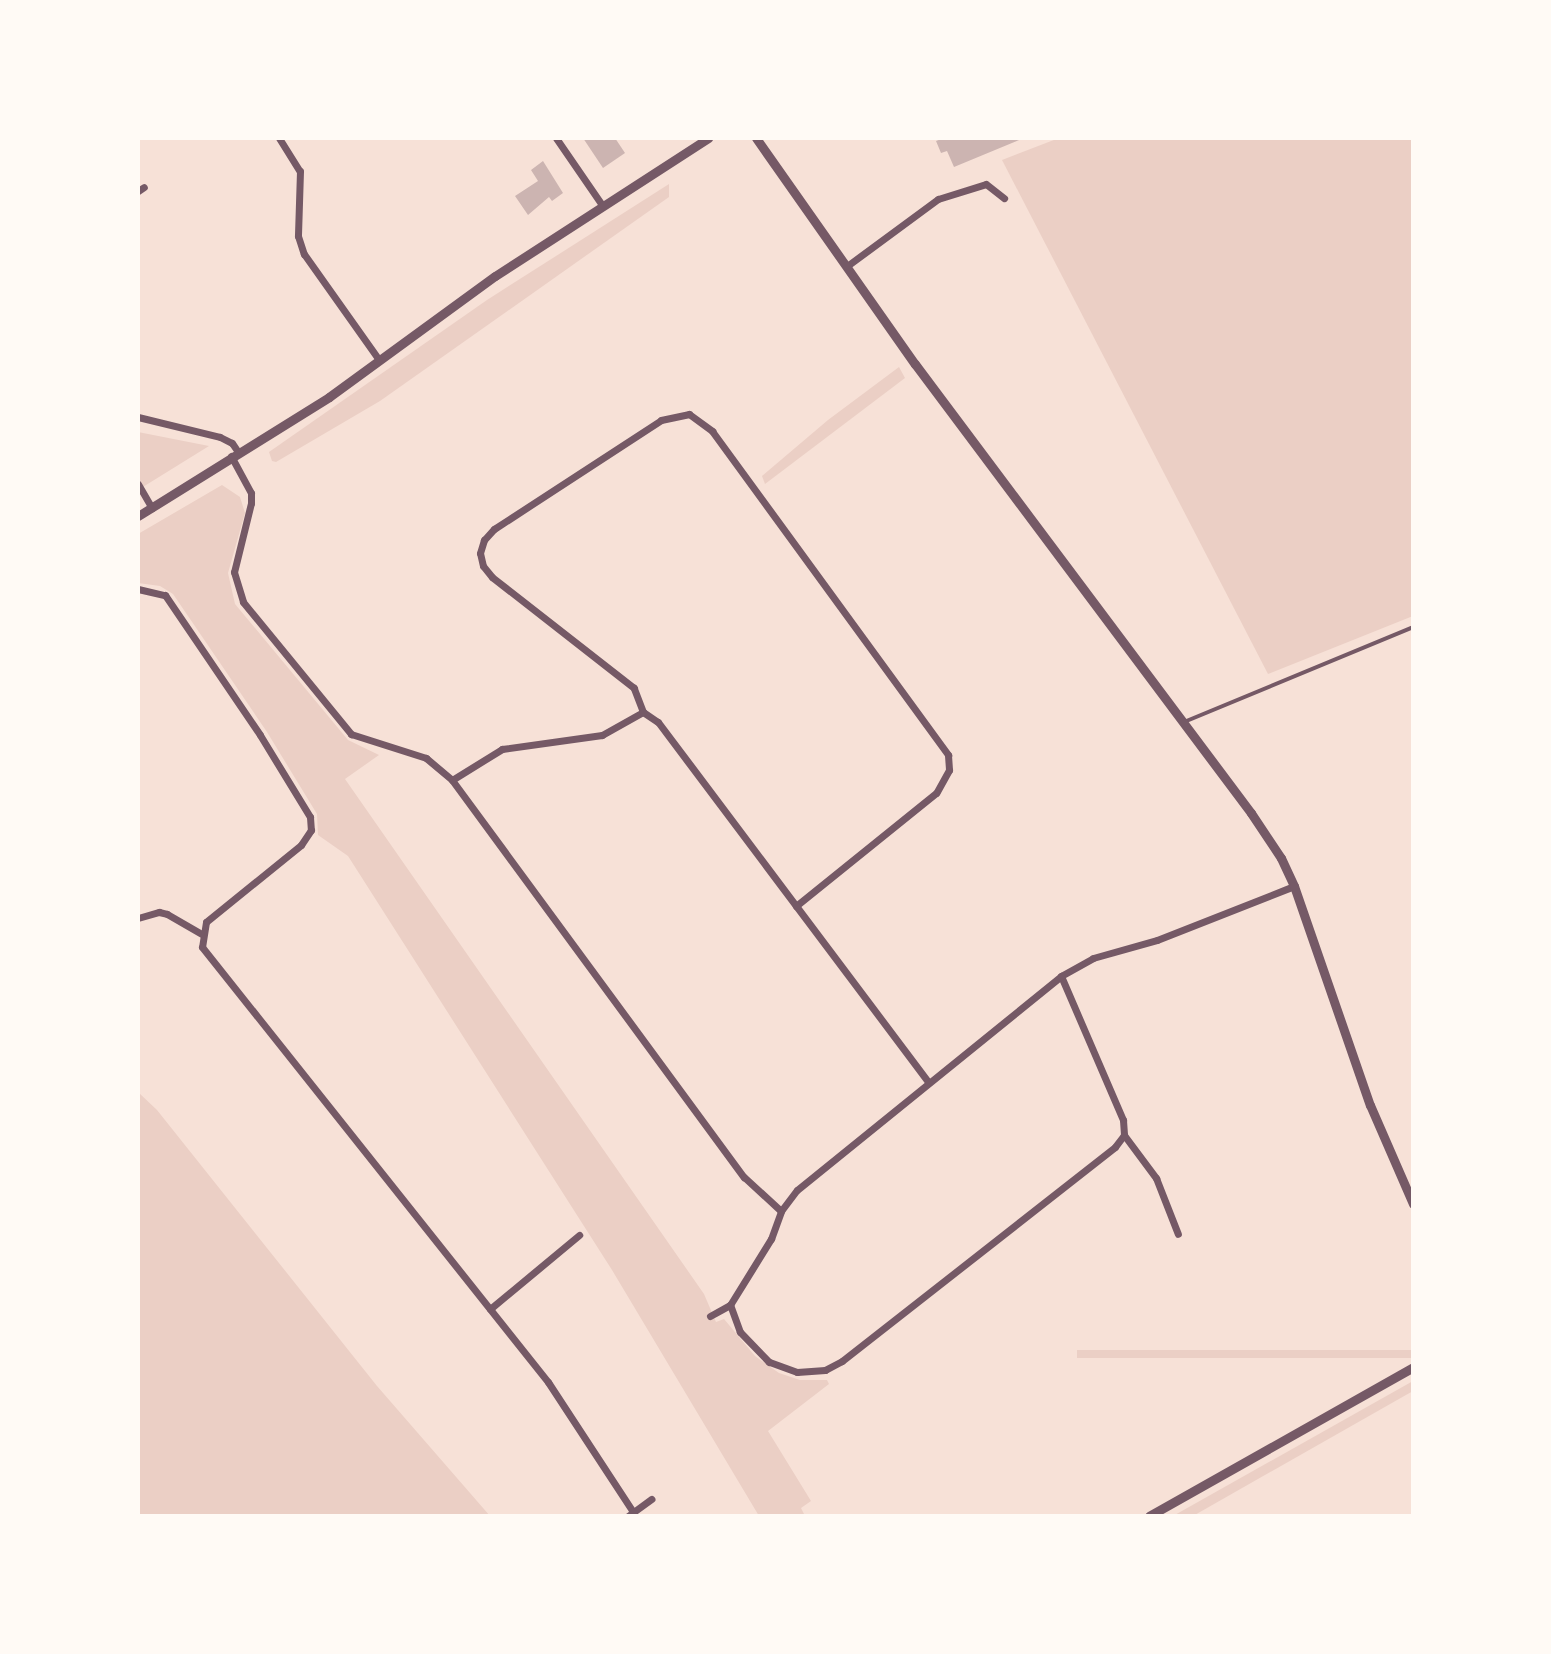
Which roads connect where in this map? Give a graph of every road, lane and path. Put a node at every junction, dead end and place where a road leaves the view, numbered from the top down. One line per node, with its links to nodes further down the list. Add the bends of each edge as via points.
1 (279, 138): 8 (street, via 300,171 298,236 304,254)
2 (556, 138): 6 (street)
3 (708, 138): 6 (street)
4 (756, 138): 7 (street)
5 (1004, 198): 7 (street, via 986,184 938,199)
6 (602, 205): 8 (street)
7 (847, 266): 17 (street)
8 (379, 360): 10 (street)
9 (138, 417): 10 (street, via 220,437 232,443)
10 (234, 454): 12 (street); 18 (street, via 251,493 234,572 243,602 351,734 426,758)
11 (138, 484): 12 (street)
12 (152, 508): 13 (street)
13 (138, 516)
14 (138, 589): 22 (street, via 165,595 310,817 307,839 206,922)
15 (1413, 627): 17 (lane)
16 (643, 712): 18 (street, via 602,735 502,749); 20 (street, via 658,722); 20 (street, via 634,688 492,577 480,553 484,540 507,521 661,420 689,414 712,431 948,755 949,770 936,793)
17 (1184, 722): 19 (street, via 1251,813)
18 (452, 780): 27 (street, via 744,1177)
19 (1294, 886): 23 (street, via 1157,940 1093,958); 26 (street, via 1370,1105)
20 (796, 906): 24 (street)
21 (138, 918): 22 (street, via 167,914)
22 (201, 934): 31 (street, via 208,958)
23 (1061, 976): 24 (street); 25 (street, via 1123,1120)
24 (928, 1081): 27 (street, via 797,1190)
25 (1124, 1135): 28 (street, via 1156,1178); 30 (street, via 825,1370 797,1372 774,1366 740,1332)
26 (1413, 1204)
27 (781, 1211): 30 (street, via 771,1239)
28 (1178, 1234)
29 (579, 1235): 31 (street)
30 (730, 1305): 32 (street)
31 (490, 1309): 35 (street, via 548,1382)
32 (710, 1316)
33 (1413, 1367): 36 (street)
34 (651, 1499): 35 (street)
35 (630, 1514)
36 (1149, 1516)

